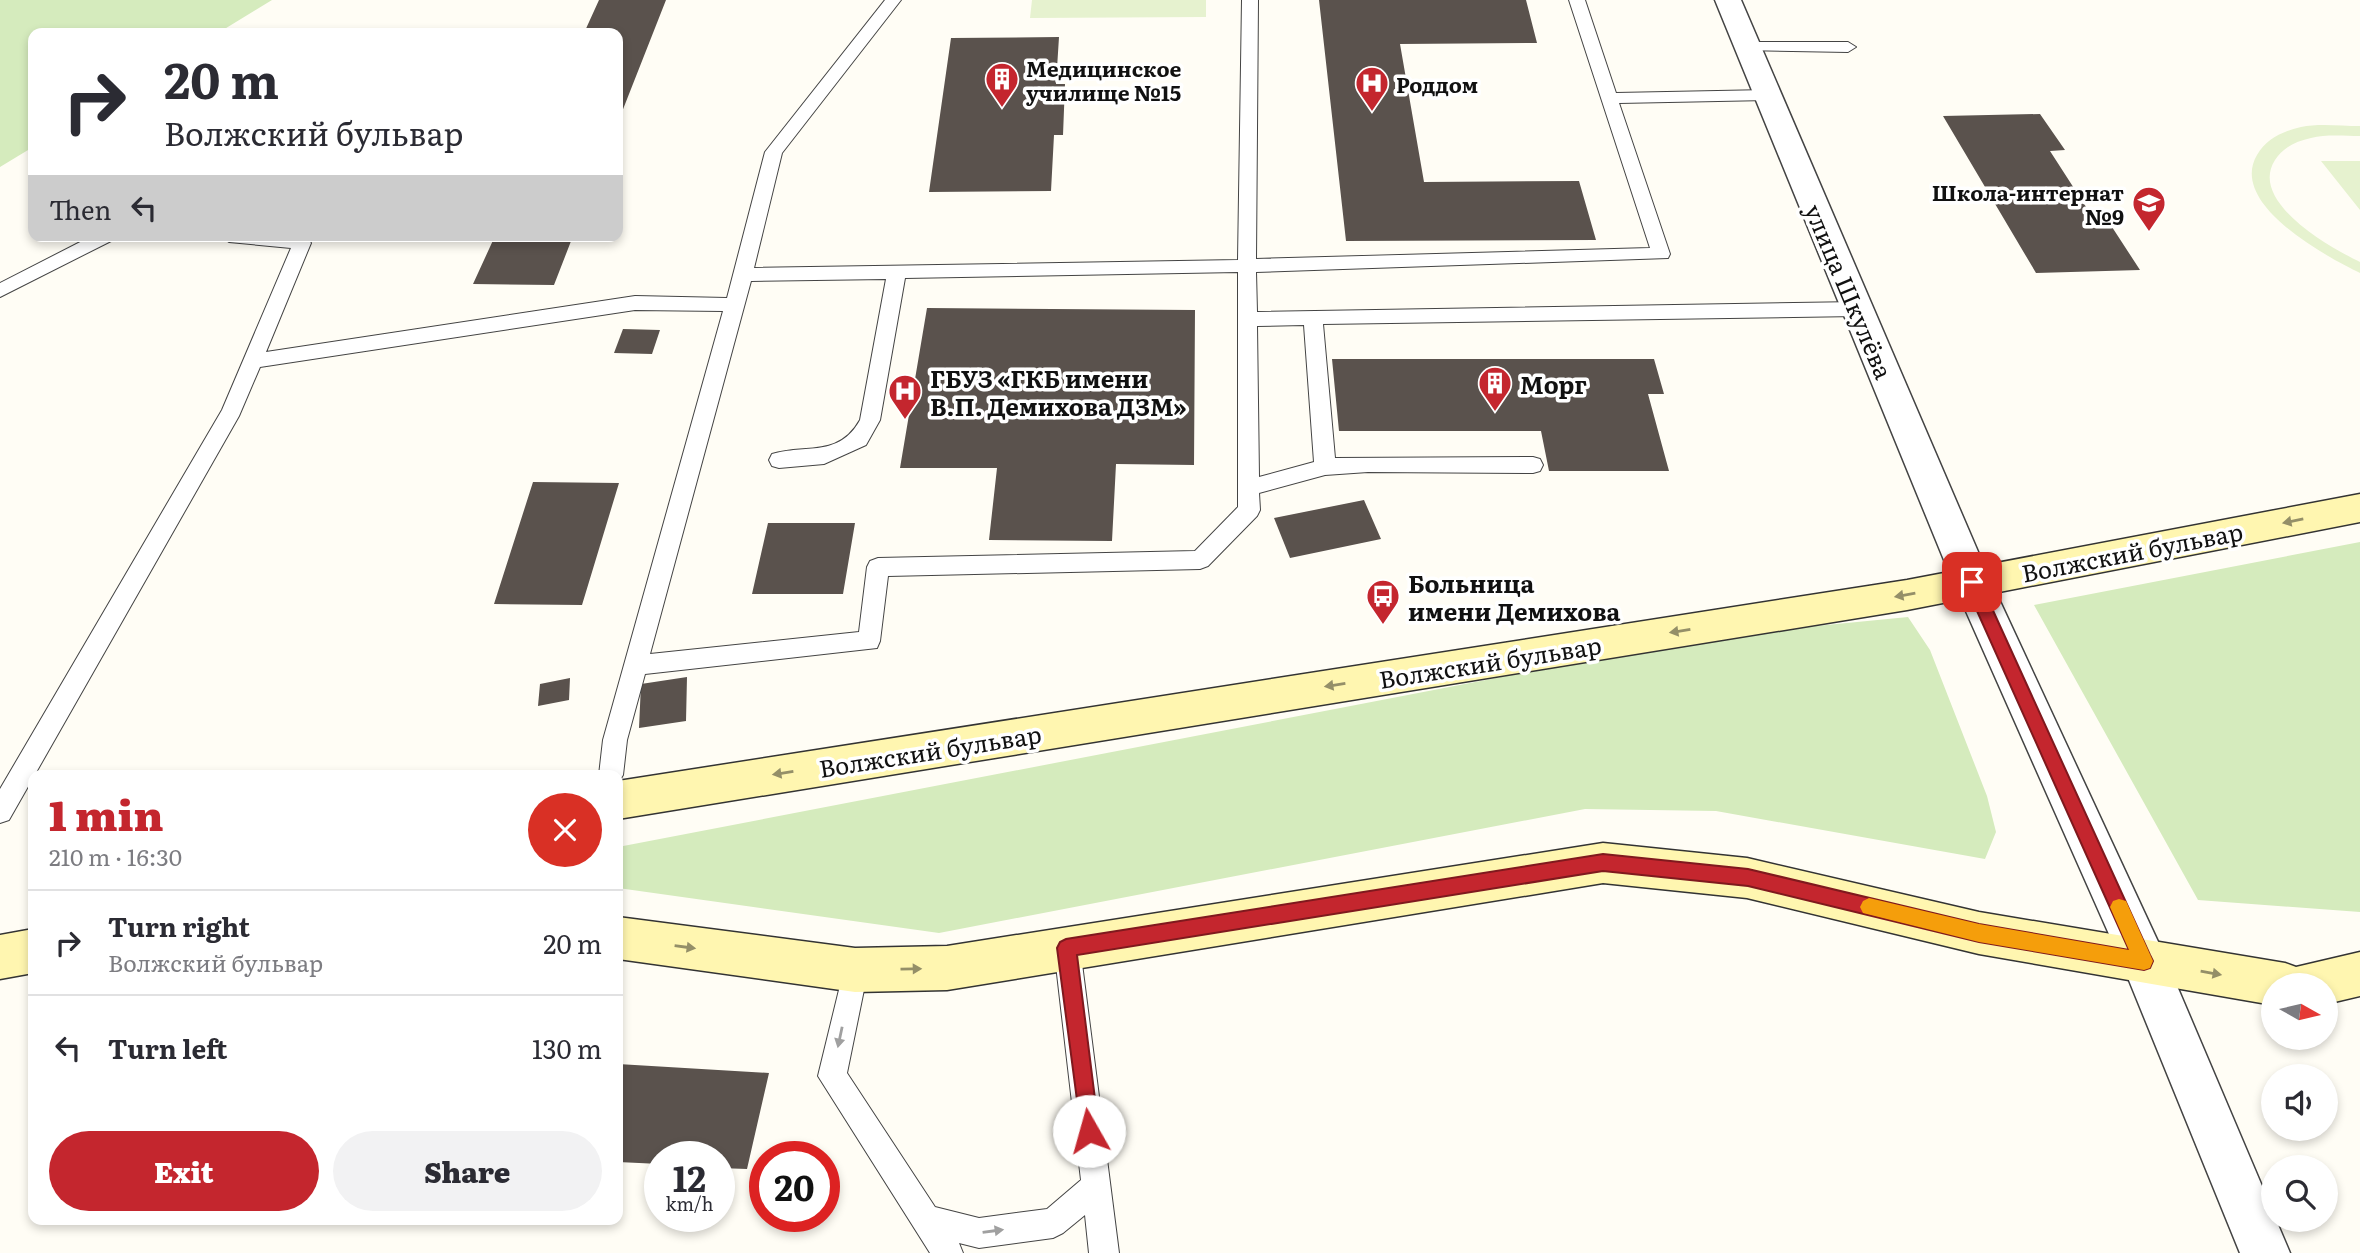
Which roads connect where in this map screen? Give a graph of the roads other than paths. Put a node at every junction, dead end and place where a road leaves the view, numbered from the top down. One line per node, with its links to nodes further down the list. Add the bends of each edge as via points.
1 (893, 0): 13 (lane, via 774,152)
2 (1250, 0): 11 (lane)
3 (1577, 0): 8 (lane)
4 (1728, 0): 5 (street, улица Шкулёва)
5 (1748, 47): 6 (lane); 7 (street, улица Шкулёва)
6 (1848, 47)
7 (1768, 95): 8 (lane); 16 (street, улица Шкулёва)
8 (1609, 98): 11 (lane, via 1661,254)
9 (95, 242): 14 (lane)
10 (292, 242): 19 (lane, via 302,243)
11 (1247, 266): 12 (lane); 18 (lane)
12 (897, 272): 13 (lane); 20 (lane, via 870,420 859,440 824,456)
13 (743, 275): 15 (lane)
14 (0, 291)
15 (735, 305): 19 (lane, via 635,303); 26 (lane)
16 (1858, 309): 17 (lane); 25 (street, улица Шкулёва)
17 (1313, 318): 18 (lane); 22 (lane)
18 (1247, 319): 23 (lane)
19 (253, 361): 28 (lane, via 232,411)
20 (779, 460)
21 (1533, 465): 22 (lane)
22 (1325, 467): 23 (lane)
23 (1250, 488): 26 (lane, via 1250,510 1200,560 878,567 869,641)
24 (2360, 508): 25 (main road, Волжский бульвар, one-way to 25)
25 (1972, 582): 29 (main road, Волжский бульвар, one-way to 29); 35 (street, улица Шкулёва)
26 (636, 665): 27 (lane)
27 (612, 770)
28 (9, 779): 30 (lane)
29 (623, 799)
30 (0, 812)
31 (623, 939): 36 (main road, one-way to 36)
32 (1066, 948): 35 (main road, via 1603,863 1748,878 1979,933); 36 (main road, one-way to 32, via 947,968); 40 (lane)
33 (28, 952): 34 (main road)
34 (0, 957)
35 (2144, 961): 39 (main road, one-way to 39); 44 (street, улица Шкулёва)
36 (855, 970): 41 (lane, one-way to 41, via 832,1076)
37 (2360, 974): 38 (main road)
38 (2338, 979)
39 (2261, 981)
40 (1096, 1186): 41 (lane, one-way to 40, via 979,1233 1053,1223); 43 (lane)
41 (927, 1220): 42 (lane)
42 (948, 1253)
43 (1104, 1253)
44 (2265, 1253)

